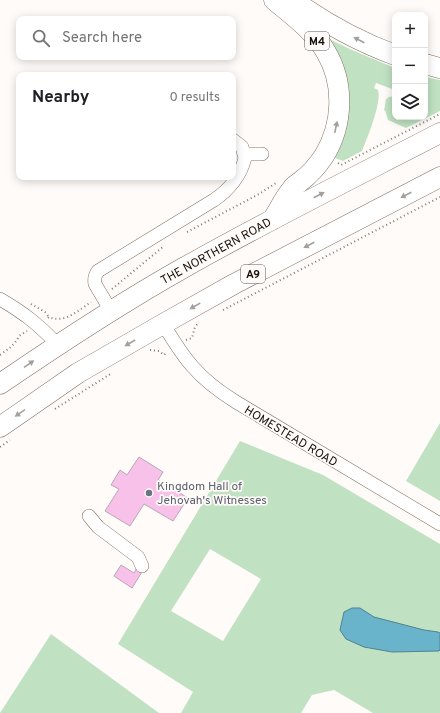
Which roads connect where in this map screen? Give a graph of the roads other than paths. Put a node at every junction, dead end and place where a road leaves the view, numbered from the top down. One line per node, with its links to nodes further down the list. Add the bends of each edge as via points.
1 (274, 0): 13 (highway, M4, one-way to 1, via 292,187 301,182 323,157 334,137 340,94 335,72 326,52 311,34)
2 (293, 0): 3 (highway, M4, one-way to 2, via 366,44 329,24)
3 (392, 54)
4 (428, 65): 5 (highway)
5 (440, 68)
6 (440, 133): 13 (highway, THE NORTHERN ROAD, one-way to 6)
7 (236, 142): 8 (street)
8 (245, 154): 9 (street); 11 (street)
9 (262, 154)
10 (440, 177): 16 (highway, A9, one-way to 16, via 241,280)
11 (236, 178)
12 (234, 180): 15 (street, via 219,197 98,270 94,279 95,284)
13 (272, 220): 15 (highway, THE NORTHERN ROAD, via 184,268)
14 (0, 299): 17 (street, via 38,324)
15 (106, 303): 17 (highway, THE NORTHERN ROAD)
16 (163, 324): 19 (highway, A9, one-way to 19, via 78,373); 21 (street, HOMESTEAD ROAD, via 193,368 216,389)
17 (58, 344): 18 (highway, THE NORTHERN ROAD, one-way to 17)
18 (0, 384)
19 (6, 433)
20 (89, 516): 22 (street, via 98,527 138,557)
21 (440, 524)
22 (142, 566)

